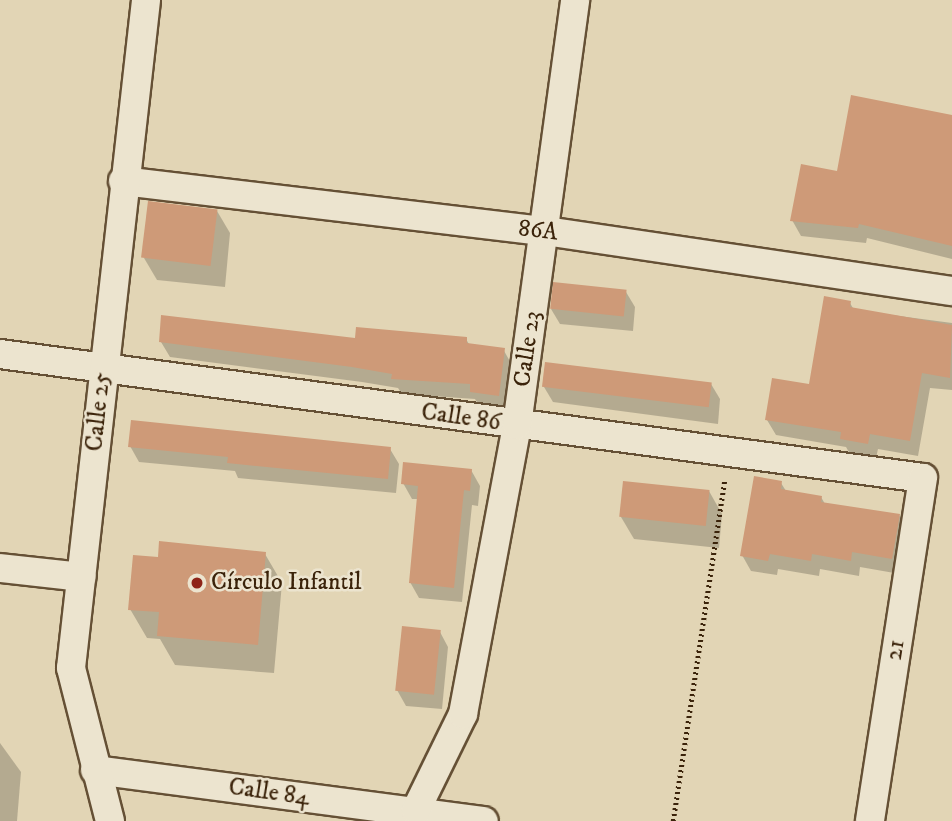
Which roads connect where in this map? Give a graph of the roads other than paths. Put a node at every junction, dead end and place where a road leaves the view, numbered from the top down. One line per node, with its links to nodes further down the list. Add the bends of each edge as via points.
1 (146, 0): 3 (street, Calle 25)
2 (575, 0): 4 (street, Calle 23)
3 (123, 181): 4 (street, 86A); 7 (street, Calle 25)
4 (545, 231): 5 (street, 86A); 8 (street, Calle 23)
5 (952, 291)
6 (0, 354): 7 (street, Calle 86)
7 (104, 368): 8 (street, Calle 86); 11 (street, Calle 25)
8 (517, 425): 9 (street, Calle 86); 13 (street, Calle 23, via 463,714)
9 (923, 478): 16 (street, 21)
10 (0, 568): 11 (street)
11 (82, 577): 12 (street, Calle 25, via 71,668)
12 (96, 770): 13 (street, Calle 84); 14 (street, Calle 25)
13 (416, 810): 15 (street, Calle 84)
14 (110, 821)
15 (484, 821)
16 (870, 821)

